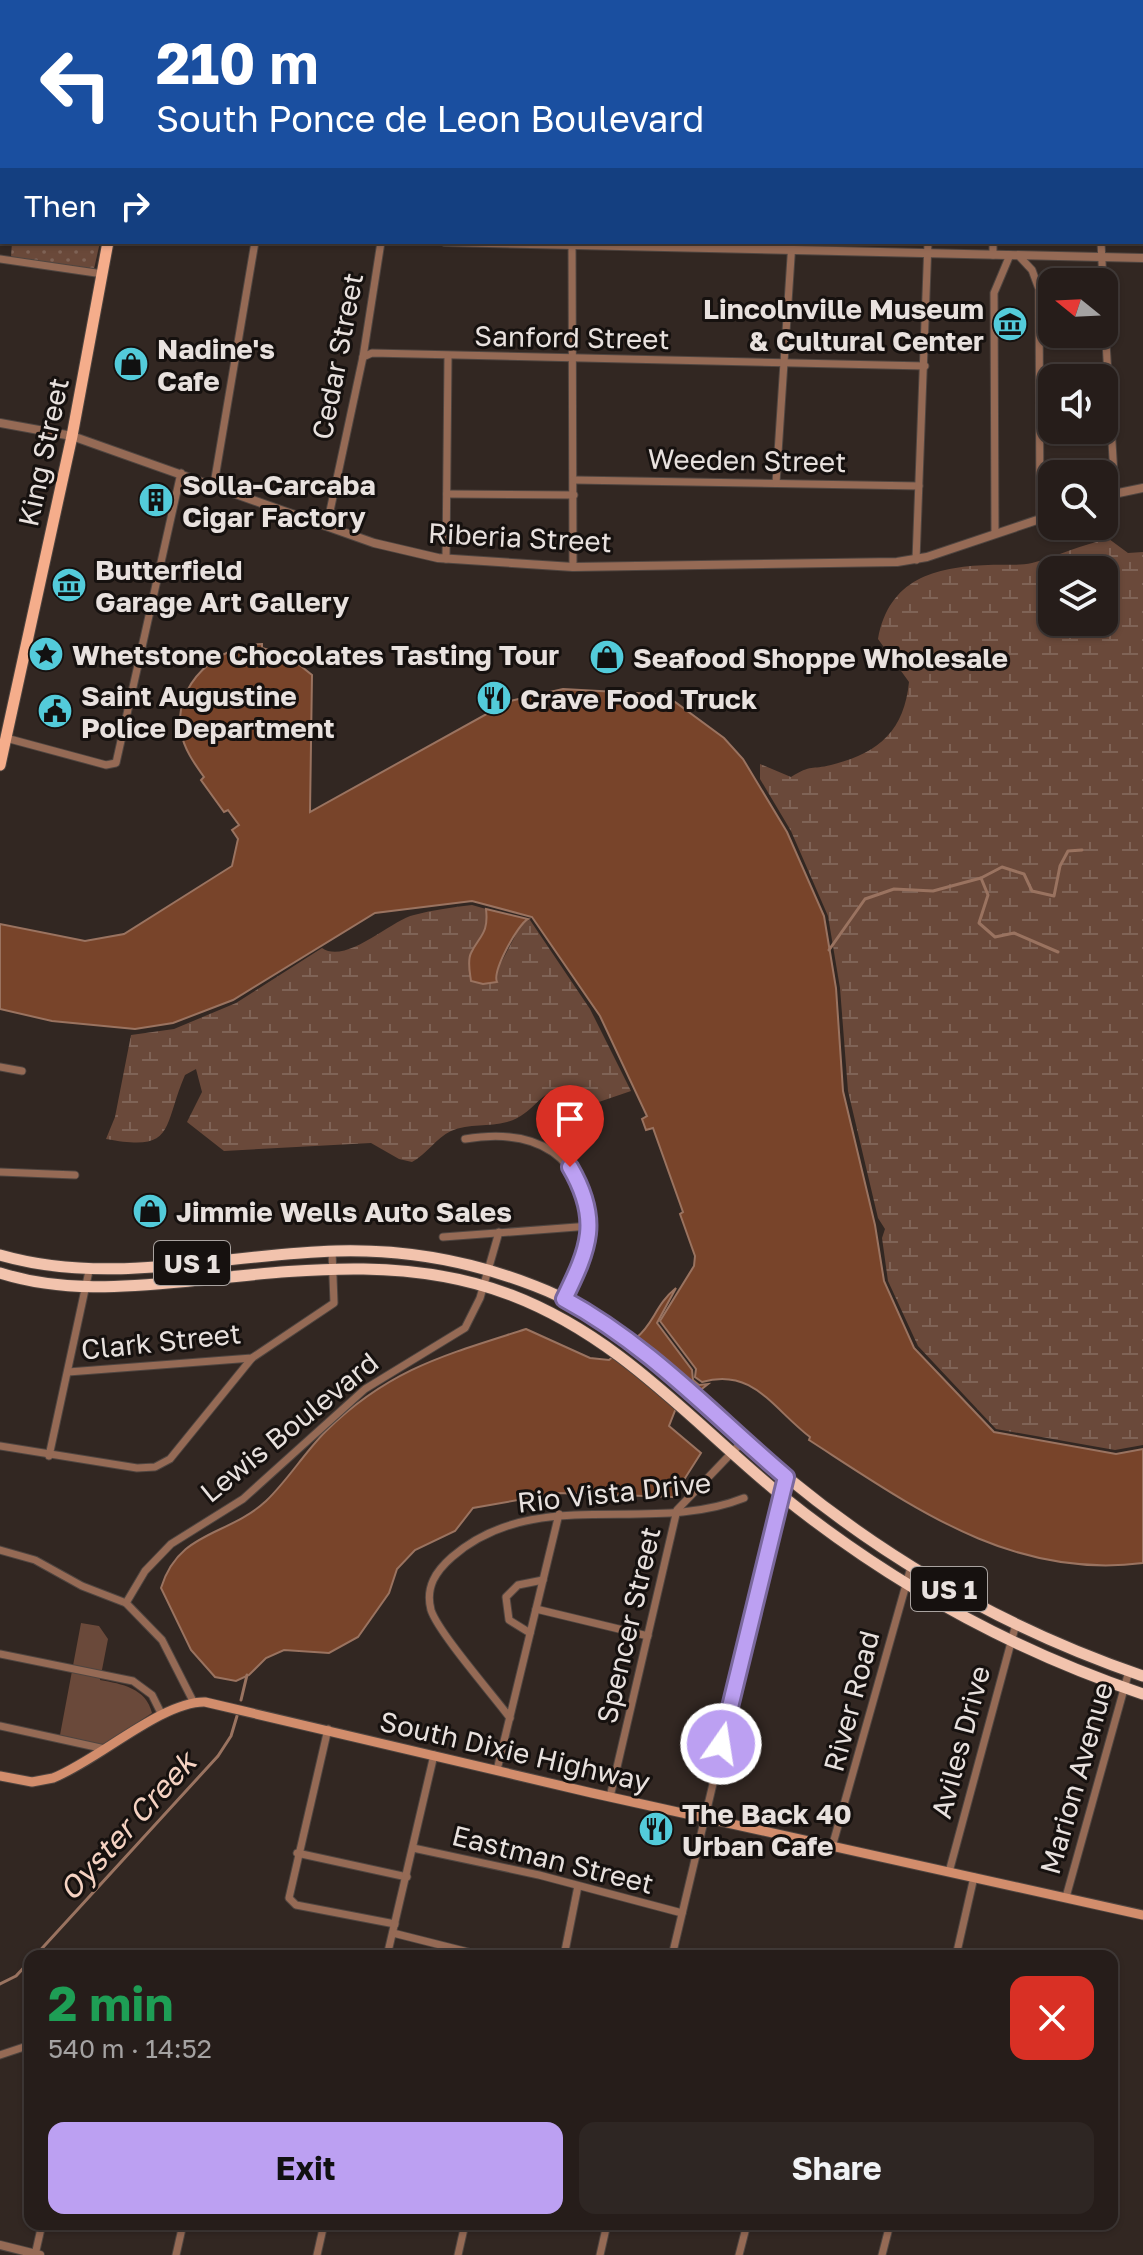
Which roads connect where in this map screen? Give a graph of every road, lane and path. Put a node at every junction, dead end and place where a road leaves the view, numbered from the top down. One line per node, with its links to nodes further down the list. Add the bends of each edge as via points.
1 (108, 244): 16 (main road, King Street)
2 (255, 244): 32 (street)
3 (381, 244): 20 (street, Cedar Street)
4 (572, 244): 8 (street); 22 (street)
5 (928, 244): 9 (street)
6 (993, 244): 10 (street)
7 (1101, 244): 12 (street)
8 (791, 245): 9 (street); 23 (street)
9 (928, 252): 10 (street); 24 (street)
10 (993, 255): 11 (street)
11 (1014, 255): 12 (street); 17 (street, via 1036,279); 40 (street, via 994,293)
12 (1102, 257): 13 (street); 15 (street)
13 (1143, 258)
14 (0, 259): 16 (street)
15 (1102, 268)
16 (103, 274): 26 (main road, King Street)
17 (1038, 298)
18 (1040, 348): 27 (street)
19 (1106, 348): 28 (street)
20 (363, 357): 21 (street, Sanford Street); 39 (street, Cedar Street)
21 (448, 357): 22 (street, Sanford Street); 36 (street)
22 (573, 359): 23 (street, Sanford Street); 30 (street)
23 (782, 364): 24 (street, Sanford Street); 31 (street)
24 (925, 366): 33 (street)
25 (0, 423): 26 (street, Riberia Street)
26 (72, 436): 29 (street, Riberia Street); 44 (main road, King Street)
27 (1040, 460)
28 (1113, 460)
29 (181, 473): 32 (street, Riberia Street); 44 (street, via 116,763 106,765)
30 (574, 480): 31 (street, Weeden Street); 37 (street)
31 (776, 483): 33 (street, Weeden Street)
32 (214, 484): 39 (street, Riberia Street)
33 (919, 486): 42 (street)
34 (1143, 488): 35 (street)
35 (1118, 492)
36 (447, 494): 37 (street); 41 (street)
37 (574, 495): 43 (street)
38 (1038, 520): 40 (street, Riberia Street)
39 (327, 525): 41 (street, Riberia Street, via 395,549)
40 (995, 532): 42 (street, Riberia Street)
41 (446, 559): 43 (street, Riberia Street)
42 (916, 560): 43 (street, Riberia Street)
43 (573, 567)
44 (3, 737): 45 (main road, King Street)
45 (0, 765)
46 (0, 1069): 47 (street)
47 (22, 1071)
48 (465, 1139): 51 (street, via 518,1137 557,1152 580,1184)
49 (0, 1172): 50 (street)
50 (75, 1175)
51 (590, 1226): 52 (street); 62 (street, via 586,1254)
52 (499, 1232): 53 (street); 57 (street, Lewis Boulevard)
53 (443, 1237)
54 (332, 1251): 56 (street, Clark Street); 57 (highway, US 1, via 409,1253); 58 (highway, US 1)
55 (0, 1255): 58 (highway, US 1)
56 (333, 1268): 60 (highway, US 1, via 435,1273); 61 (highway, US 1); 63 (street, Clark Street, via 334,1303)
57 (489, 1270): 60 (street, Lewis Boulevard); 62 (highway, US 1)
58 (89, 1271): 61 (street)
59 (0, 1273): 61 (highway, US 1)
60 (485, 1286): 67 (highway, US 1, via 556,1314 599,1339 639,1368); 78 (street, Lewis Boulevard, via 465,1328 365,1389 243,1499 171,1544 145,1571)
61 (86, 1288): 64 (street)
62 (564, 1299): 65 (highway, US 1, via 630,1339)
63 (252, 1358): 64 (street, Clark Street); 68 (street, via 163,1464 137,1468)
64 (68, 1372): 68 (street)
65 (744, 1440): 67 (street, Spencer Street); 69 (highway, US 1)
66 (0, 1446): 68 (street)
67 (732, 1453): 70 (highway, US 1); 72 (street, Spencer Street)
68 (49, 1456)
69 (786, 1477): 70 (street); 75 (highway, US 1)
70 (781, 1495): 77 (highway, US 1); 99 (street)
71 (744, 1498): 72 (street, Rio Vista Drive)
72 (677, 1510): 73 (street, Rio Vista Drive); 82 (street, Spencer Street)
73 (559, 1514): 76 (street); 91 (street, Rio Vista Drive, via 499,1527 474,1540 441,1567 430,1588 434,1617)
74 (0, 1550): 78 (street, via 35,1560)
75 (911, 1567): 77 (street, River Road); 80 (highway, US 1)
76 (543, 1580): 79 (street); 81 (street, via 518,1585 506,1597 509,1620)
77 (907, 1584): 83 (highway, US 1); 100 (street, River Road)
78 (126, 1603): 89 (street, via 162,1640)
79 (536, 1609): 81 (street); 82 (street)
80 (1016, 1624): 83 (street, Aviles Drive); 85 (highway, US 1)
81 (530, 1633): 91 (street)
82 (648, 1636): 98 (street, Spencer Street)
83 (1011, 1641): 87 (highway, US 1); 103 (street, Aviles Drive)
84 (0, 1654): 90 (street, via 133,1681 152,1695)
85 (1129, 1671): 86 (highway, US 1); 87 (street, Marion Avenue)
86 (1143, 1676)
87 (1124, 1688): 88 (highway, US 1); 107 (street, Marion Avenue)
88 (1143, 1694)
89 (193, 1701): 90 (main road); 93 (main road, South Dixie Highway)
90 (162, 1715): 94 (main road)
91 (510, 1718): 96 (street)
92 (0, 1726): 94 (street)
93 (328, 1729): 95 (main road, South Dixie Highway); 102 (street)
94 (107, 1749): 97 (main road, via 53,1778 32,1782)
95 (434, 1755): 96 (main road, South Dixie Highway); 101 (street)
96 (497, 1770): 98 (main road, South Dixie Highway)
97 (0, 1776)
98 (610, 1797): 99 (main road, South Dixie Highway)
99 (704, 1818): 100 (main road, South Dixie Highway); 108 (street)
100 (832, 1847): 103 (main road, South Dixie Highway)
101 (413, 1848): 104 (street); 106 (street, Eastman Street)
102 (297, 1853): 104 (street); 110 (street, via 288,1893 292,1902)
103 (949, 1872): 105 (main road, South Dixie Highway)
104 (407, 1877): 110 (street)
105 (974, 1877): 107 (main road, South Dixie Highway); 115 (street)
106 (578, 1886): 108 (street, Eastman Street); 113 (street)
107 (1066, 1897): 109 (main road, South Dixie Highway)
108 (682, 1913): 114 (street)
109 (1143, 1915)
110 (394, 1929): 111 (street); 112 (street)
111 (389, 1950)
112 (464, 1950)
113 (565, 1950)
114 (673, 1950)
115 (957, 1950)
116 (24, 2047): 117 (street)
117 (0, 2055)
118 (41, 2230): 126 (street)
119 (182, 2230): 127 (street)
120 (323, 2230): 128 (street)
121 (464, 2230): 129 (street)
122 (606, 2230): 130 (street)
123 (745, 2230): 131 (street)
124 (888, 2230): 132 (street)
125 (0, 2245): 126 (street)
126 (37, 2255)
127 (176, 2255)
128 (317, 2255)
129 (458, 2255)
130 (600, 2255)
131 (739, 2255)
132 (882, 2255)

